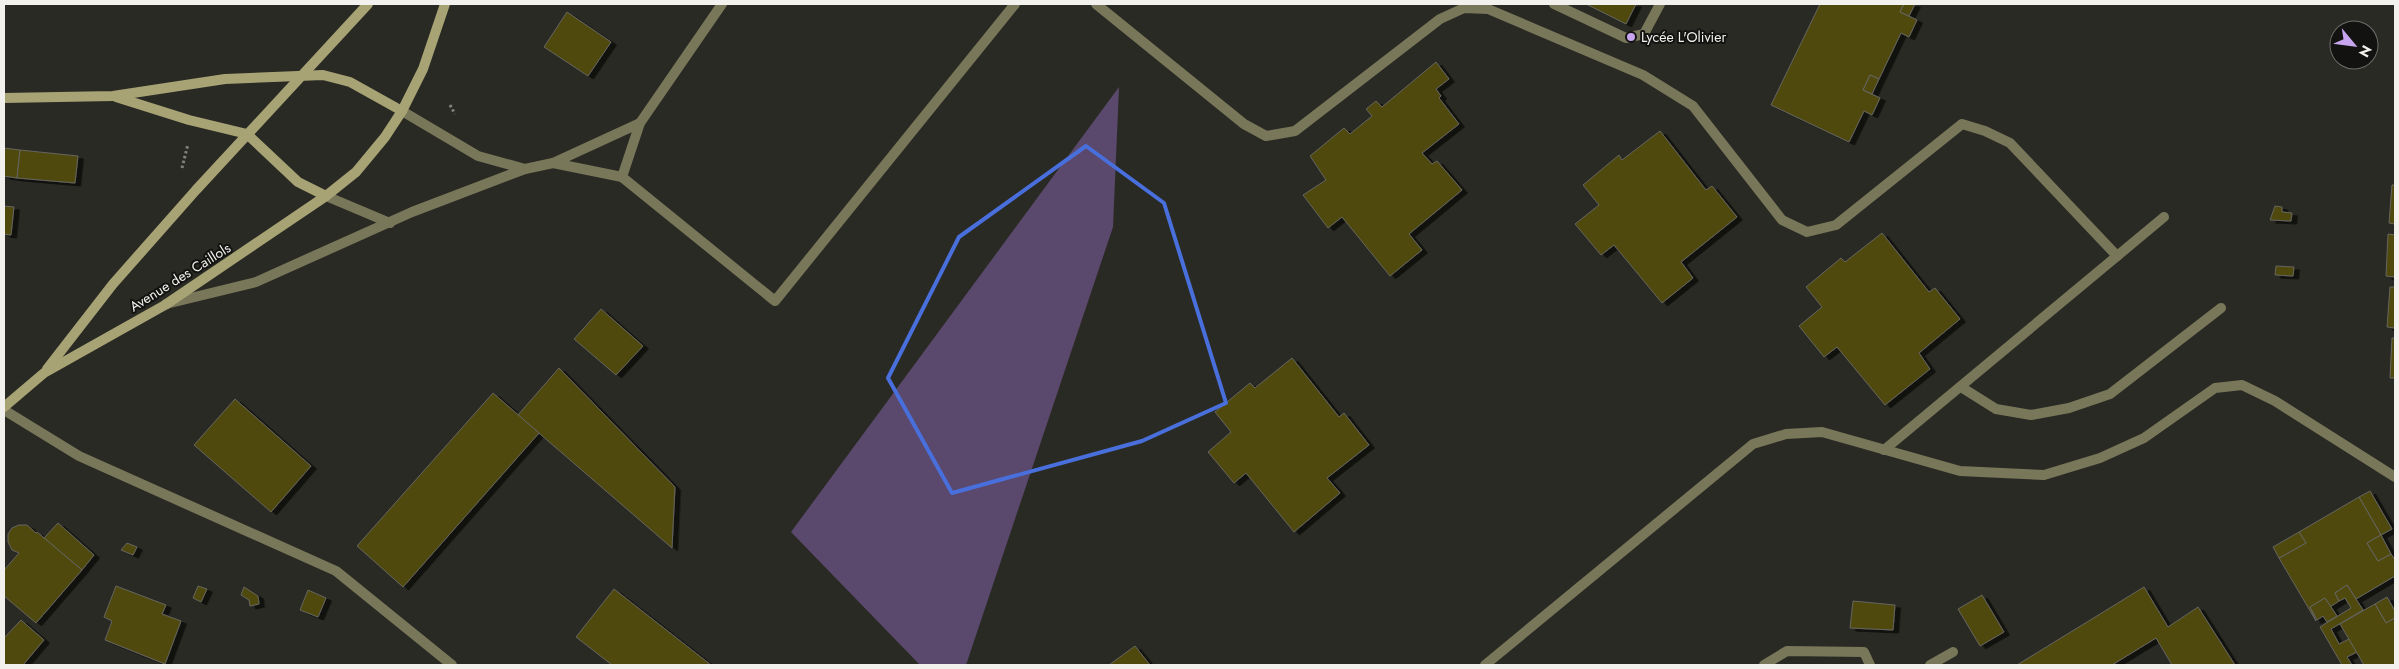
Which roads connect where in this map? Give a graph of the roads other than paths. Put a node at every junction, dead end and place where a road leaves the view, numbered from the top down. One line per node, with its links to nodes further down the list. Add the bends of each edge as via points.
1 (368, 4): 8 (street)
2 (445, 4): 11 (street, via 424,69)
3 (722, 4): 12 (lane)
4 (1016, 4): 16 (lane, via 775,301)
5 (1096, 4): 20 (lane, via 1244,124 1266,136 1295,131 1440,19 1464,8 1488,9 1643,75 1693,106 1782,220 1807,232 1836,225 1962,124 2010,143)
6 (1554, 4): 7 (lane, via 1626,38 1644,34)
7 (1660, 4)
8 (301, 76): 9 (street, via 225,79); 11 (street, via 323,75 350,82); 13 (street, Avenue des Caillols)
9 (113, 96): 10 (street); 13 (street)
10 (4, 98)
11 (402, 111): 15 (lane, via 478,156); 17 (street, Avenue des Caillols, via 356,172)
12 (640, 123): 14 (lane); 16 (lane)
13 (247, 134): 17 (street, via 298,182); 23 (street, Avenue des Caillols, via 113,284)
14 (553, 163): 15 (lane); 16 (lane)
15 (525, 169): 19 (lane)
16 (622, 177)
17 (326, 196): 19 (lane); 21 (street, Avenue des Caillols)
18 (2164, 217): 20 (lane)
19 (390, 223): 21 (lane, via 256,282)
20 (2117, 256): 24 (lane)
21 (165, 305): 23 (street, Avenue des Caillols)
22 (2221, 308): 24 (lane, via 2110,394 2069,408 2031,415 1996,409)
23 (44, 373): 25 (street, Avenue des Caillols)
24 (1961, 387): 26 (lane)
25 (4, 409): 29 (lane, via 79,456 336,571)
26 (1884, 450): 27 (lane, via 1960,470 2044,475 2100,458 2144,438 2215,388 2242,385 2275,401); 30 (lane, via 1822,432 1786,434 1753,444)
27 (2395, 477)
28 (1953, 652): 33 (lane)
29 (452, 665)
30 (1485, 665)
31 (1764, 665): 32 (lane, via 1787,651 1864,652)
32 (1870, 665)
33 (1930, 665)

